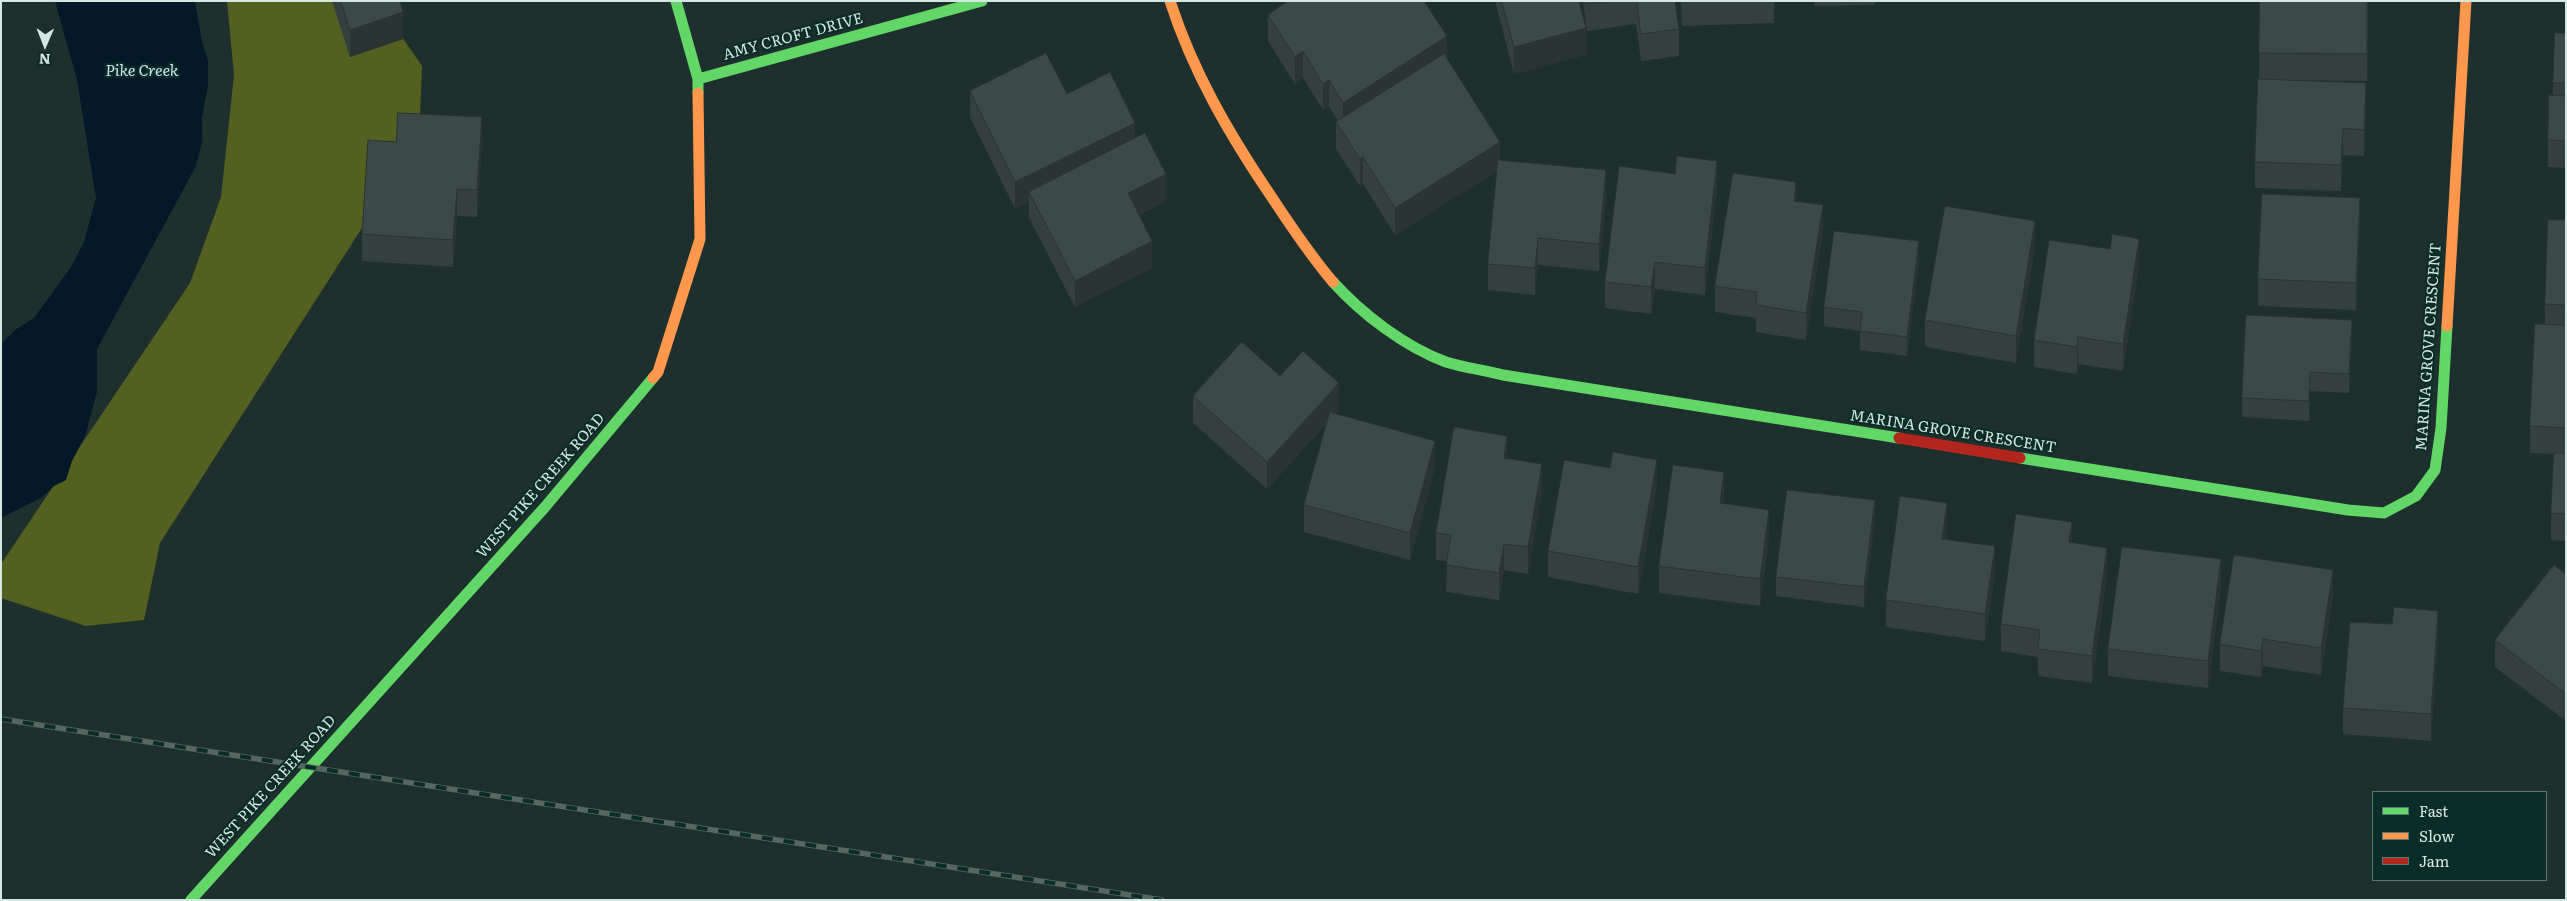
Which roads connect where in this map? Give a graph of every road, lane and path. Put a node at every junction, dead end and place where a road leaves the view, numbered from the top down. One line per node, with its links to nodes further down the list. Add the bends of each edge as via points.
1 (676, 1): 5 (street, WEST PIKE CREEK ROAD)
2 (982, 1): 5 (street, AMY CROFT DRIVE)
3 (1170, 1): 4 (street, MARINA GROVE CRESCENT, via 1179,34 1230,137 1309,251 1350,298 1392,330 1444,361 1513,376 2348,510 2384,513 2416,496 2435,470 2441,428)
4 (2466, 1)
5 (698, 79): 6 (street, WEST PIKE CREEK ROAD, via 700,239 658,372 544,507)
6 (190, 900)

